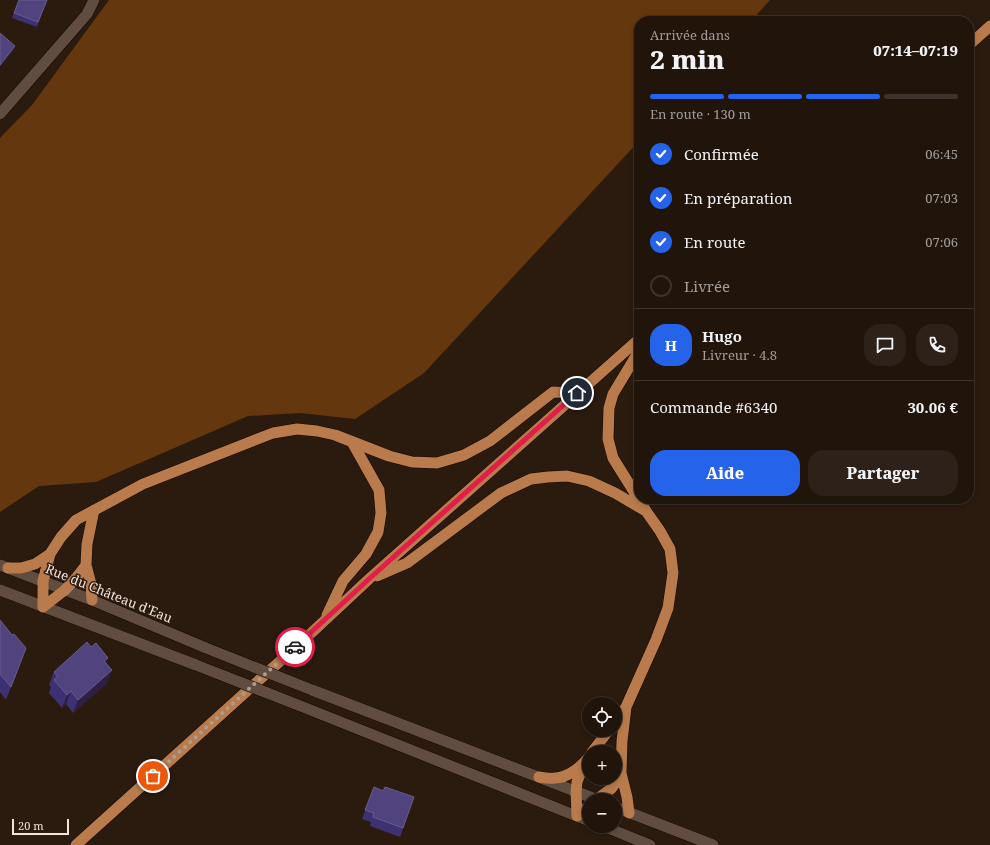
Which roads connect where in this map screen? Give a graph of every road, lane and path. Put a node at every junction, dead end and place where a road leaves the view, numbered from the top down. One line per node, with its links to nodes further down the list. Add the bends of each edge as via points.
1 (94, 0): 4 (main road, via 87,14)
2 (990, 26): 3 (main road)
3 (974, 40)
4 (0, 114)
5 (634, 343): 7 (main road)
6 (634, 359): 9 (main road, via 613,394 609,408 608,439 613,458)
7 (577, 393): 8 (main road, via 553,392 490,441 464,455 437,463 412,462); 16 (main road)
8 (352, 442): 11 (main road, via 317,430 273,432 144,484); 22 (main road, via 379,490 381,513 378,532 366,554 343,581)
9 (634, 492)
10 (642, 504): 12 (main road)
11 (94, 510): 13 (main road, via 76,520); 14 (main road, via 87,544)
12 (646, 511): 16 (main road, via 589,481 567,476 531,479 501,493 407,563); 23 (main road, via 670,549 672,573 668,608)
13 (50, 554): 15 (main road, via 35,564 21,568); 17 (main road)
14 (86, 565): 19 (main road); 20 (main road)
15 (4, 566): 17 (main road, Rue du Château d'Eau)
16 (369, 579): 22 (main road)
17 (43, 581): 19 (main road, Rue du Château d'Eau); 21 (main road)
18 (0, 590): 21 (main road)
19 (65, 590): 20 (main road, Rue du Château d'Eau); 21 (main road)
20 (92, 600): 30 (main road, Rue du Château d'Eau, bridge, via 312,690)
21 (43, 607): 39 (main road, bridge)
22 (324, 621): 42 (main road)
23 (626, 707): 24 (main road); 27 (main road)
24 (622, 712)
25 (604, 737): 26 (main road)
26 (597, 745)
27 (622, 745)
28 (582, 764): 30 (main road, via 571,773 557,779)
29 (582, 771): 33 (main road)
30 (539, 777): 33 (main road, Rue du Château d'Eau)
31 (622, 777): 38 (main road)
32 (614, 785): 34 (main road)
33 (576, 792): 35 (main road, Rue du Château d'Eau); 39 (main road)
34 (606, 793)
35 (582, 794)
36 (622, 810): 38 (main road)
37 (582, 812): 39 (main road)
38 (629, 812): 44 (main road)
39 (577, 816): 40 (main road)
40 (582, 818)
41 (620, 833): 43 (main road)
42 (76, 845)
43 (650, 845)
44 (713, 845)

